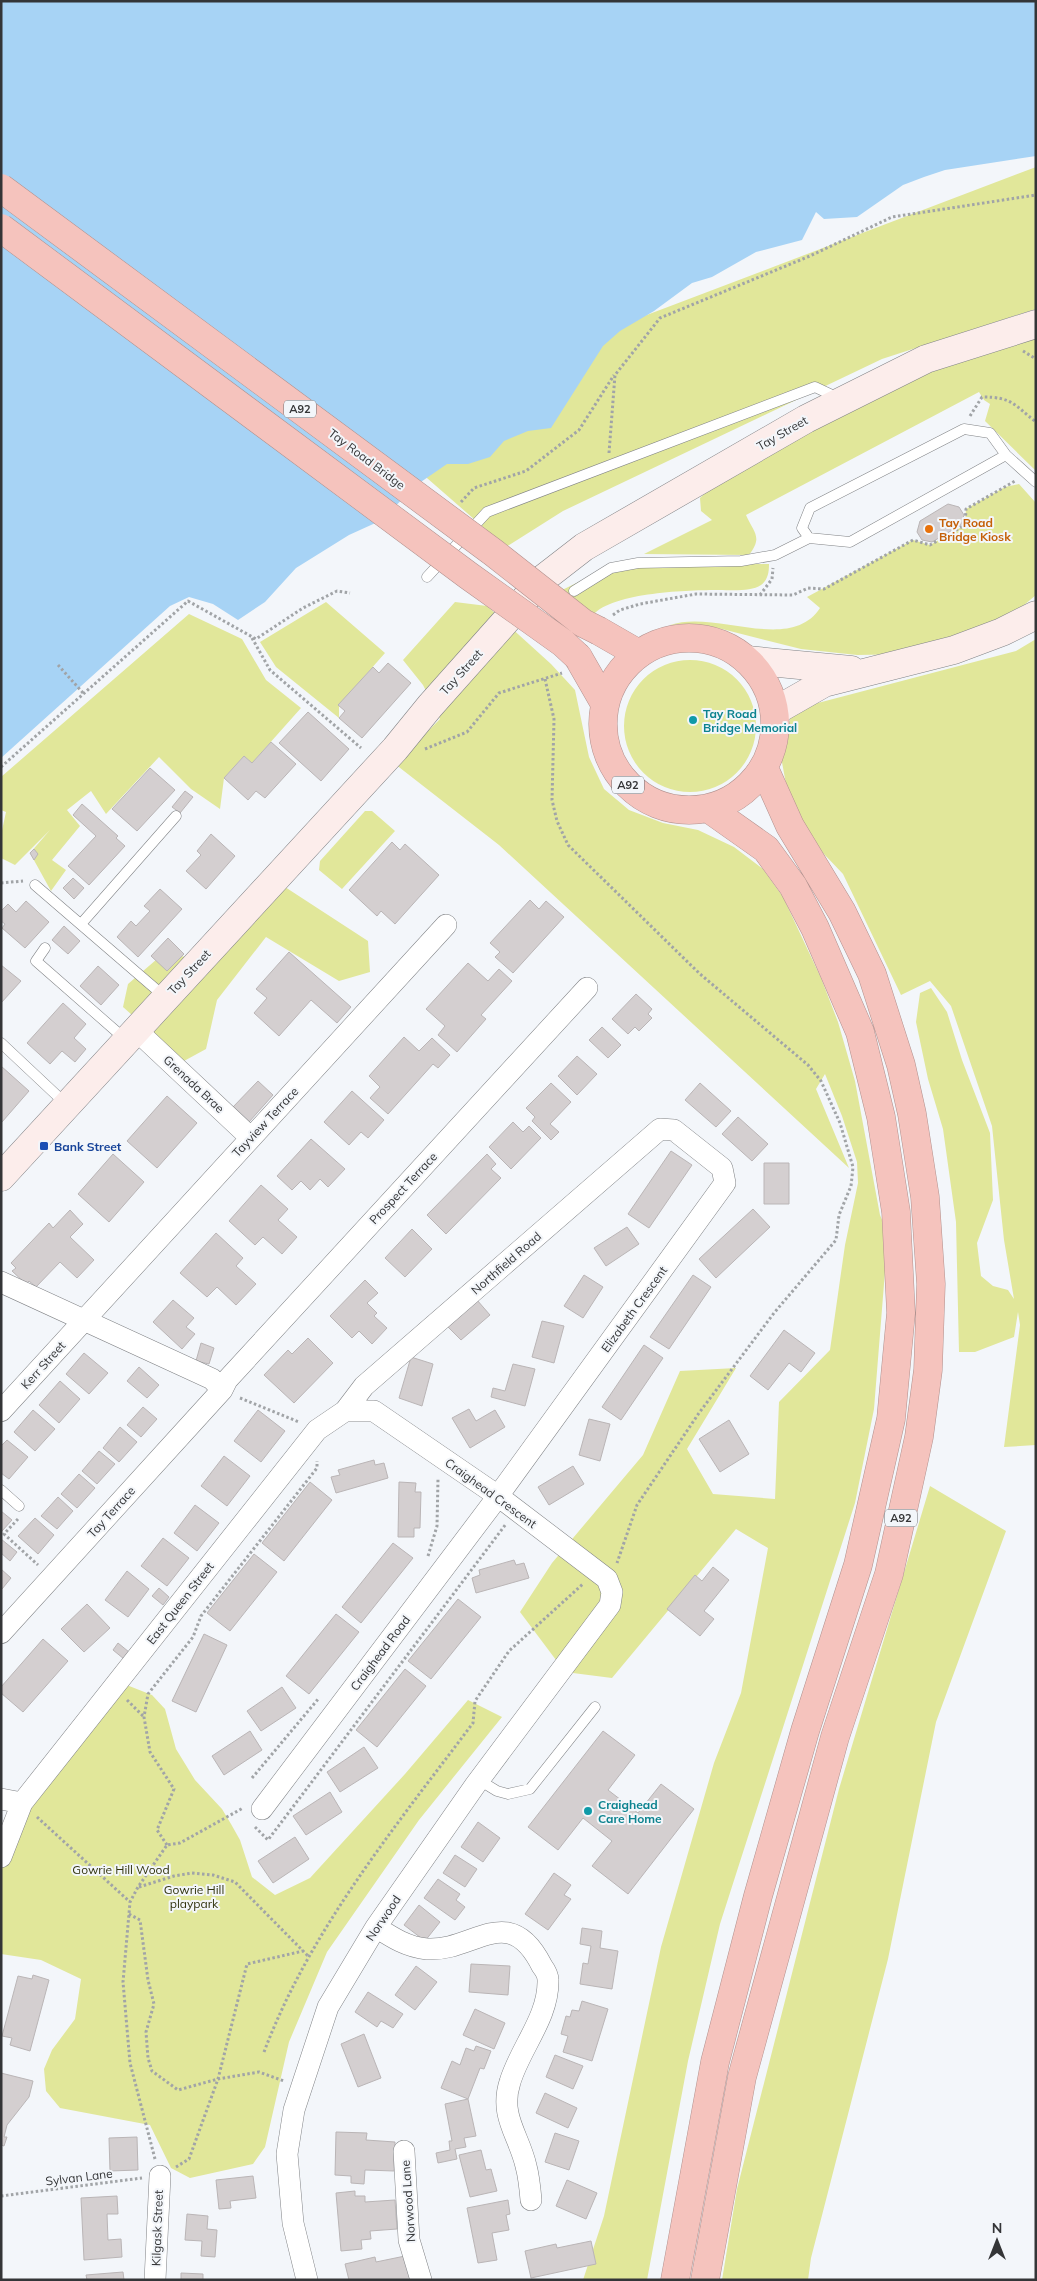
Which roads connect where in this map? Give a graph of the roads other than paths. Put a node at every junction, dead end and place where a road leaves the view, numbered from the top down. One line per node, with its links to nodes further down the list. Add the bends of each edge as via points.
1 (1, 188): 11 (highway, Tay Road Bridge / A92, bridge, via 478,541 583,623 605,625)
2 (1, 228): 14 (highway, A92, bridge, via 563,643)
3 (1036, 324): 4 (main road, Tay Street, via 926,359)
4 (838, 403): 8 (lane, via 832,395 815,387 487,512); 24 (main road, Tay Street, via 584,547 544,578 395,749)
5 (1006, 455): 6 (lane); 7 (lane, via 850,542); 7 (lane, via 990,433 964,429 810,508 802,528)
6 (1036, 482)
7 (809, 538): 9 (lane, via 775,555 741,561 611,568)
8 (427, 577)
9 (574, 591)
10 (1036, 615): 13 (main road, via 954,650)
11 (640, 654): 12 (highway, A92, via 660,643 694,638 717,643); 14 (highway, A92, via 612,684)
12 (747, 660): 13 (main road); 15 (highway, A92, via 768,689)
13 (865, 671): 15 (main road, via 824,683)
14 (605, 704): 17 (highway, A92, via 603,732 608,756 626,783 647,800 676,810)
15 (774, 712): 16 (highway, A92, via 771,751)
16 (764, 768): 17 (highway, A92, via 750,785 730,800); 54 (highway, A92, via 790,826 842,912 872,974 901,1065 926,1197 931,1284 928,1370 919,1437 889,1574 835,1737 742,2077)
17 (708, 808): 53 (highway, A92, via 766,849 793,886 860,1032 881,1118 894,1203 901,1313 891,1419 858,1565 805,1731 715,2062)
18 (176, 816): 20 (lane)
19 (35, 885): 20 (lane)
20 (81, 924): 24 (lane)
21 (446, 925): 29 (street, Tayview Terrace)
22 (45, 948): 25 (lane, via 36,961 99,1018)
23 (587, 988): 33 (street, Prospect Terrace, via 228,1380)
24 (166, 997): 25 (main road, Tay Street)
25 (131, 1035): 27 (main road, Tay Street); 29 (street, Grenada Brae)
26 (1, 1043): 27 (lane)
27 (67, 1105): 30 (main road, Tay Street)
28 (674, 1130): 35 (street, Northfield Road, via 660,1129 364,1386); 37 (street, Elizabeth Crescent, via 722,1168 725,1183)
29 (252, 1138): 32 (street, Tayview Terrace)
30 (1, 1177)
31 (1, 1282): 32 (street)
32 (84, 1320): 33 (street, via 212,1378); 34 (street, Kerr Street)
33 (227, 1392): 40 (street, Tay Terrace)
34 (1, 1411)
35 (346, 1411): 37 (street, Craighead Crescent, via 374,1411); 43 (street, East Queen Street, via 317,1430)
36 (1, 1490): 38 (lane)
37 (498, 1496): 39 (street, Craighead Crescent, via 607,1579 612,1592); 44 (street, Craighead Road)
38 (20, 1512)
39 (610, 1605): 42 (street, Norwood)
40 (1, 1634)
41 (595, 1707): 42 (lane, via 530,1789 508,1794)
42 (479, 1780): 46 (street, Norwood)
43 (20, 1806): 45 (street, East Queen Street)
44 (262, 1809)
45 (1, 1857)
46 (376, 1927): 49 (street, via 406,1946 429,1949 452,1946 476,1936 498,1932 519,1936 535,1950 548,1978 544,2008 509,2083 506,2112); 51 (street, Norwood, via 328,2007 294,2110 287,2154 293,2223)
47 (404, 2151): 52 (street, Norwood Lane, via 409,2240)
48 (160, 2176): 50 (street, Kilgask Street)
49 (535, 2186)
50 (155, 2280)
51 (307, 2280)
52 (421, 2280)
53 (675, 2280)
54 (705, 2280)

